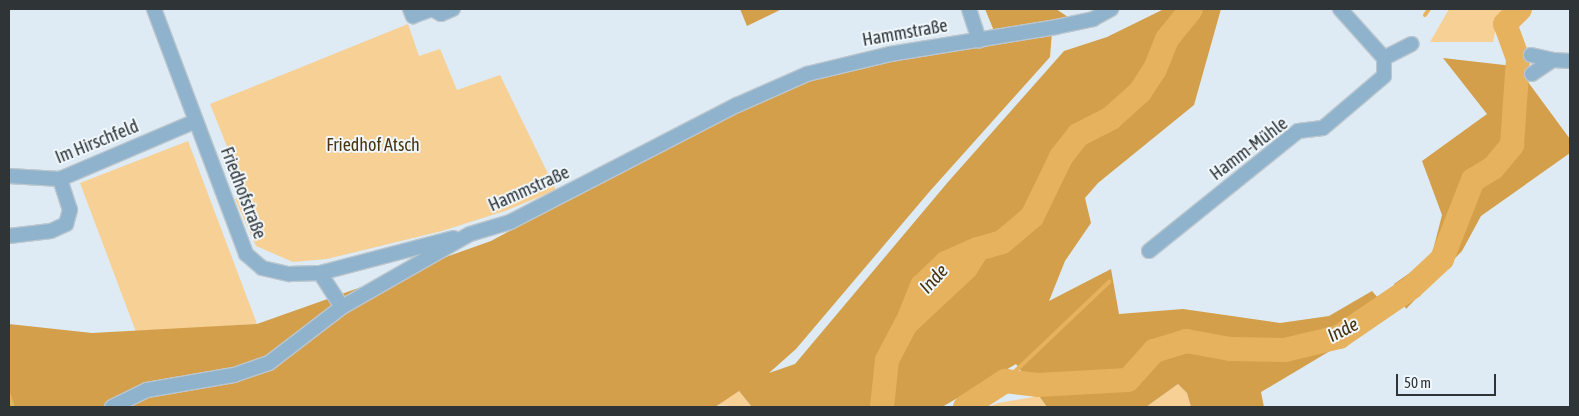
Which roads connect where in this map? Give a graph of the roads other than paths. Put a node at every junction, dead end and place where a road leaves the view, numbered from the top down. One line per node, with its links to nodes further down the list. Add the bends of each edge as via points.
1 (154, 9): 14 (street, Friedhofstraße)
2 (410, 9): 3 (street, via 413,16 432,9 441,14)
3 (453, 9)
4 (969, 9): 7 (street, Hammstraße)
5 (1111, 9): 7 (street, Hammstraße, via 1093,19)
6 (1340, 9): 10 (street)
7 (979, 40): 17 (street, Hammstraße, via 890,54 807,74 737,105 510,222)
8 (1412, 44): 10 (street)
9 (1531, 55): 11 (street)
10 (1384, 58): 19 (street, Hamm-Mühle, via 1384,76 1368,92 1323,128 1298,132)
11 (1553, 60): 12 (street); 13 (street)
12 (1570, 61)
13 (1532, 74)
14 (196, 121): 16 (street, Im Hirschfeld); 20 (street, Friedhofstraße, via 246,254 262,268 290,274)
15 (9, 176): 16 (street, Im Hirschfeld)
16 (60, 179): 18 (street, via 70,210 66,224 51,231)
17 (470, 234): 20 (street, Friedhofstraße); 21 (street, Hammstraße)
18 (9, 236)
19 (1149, 251)
20 (320, 273): 21 (street)
21 (342, 307): 22 (street, Hammstraße, via 269,363 234,375 147,390)
22 (112, 407)

